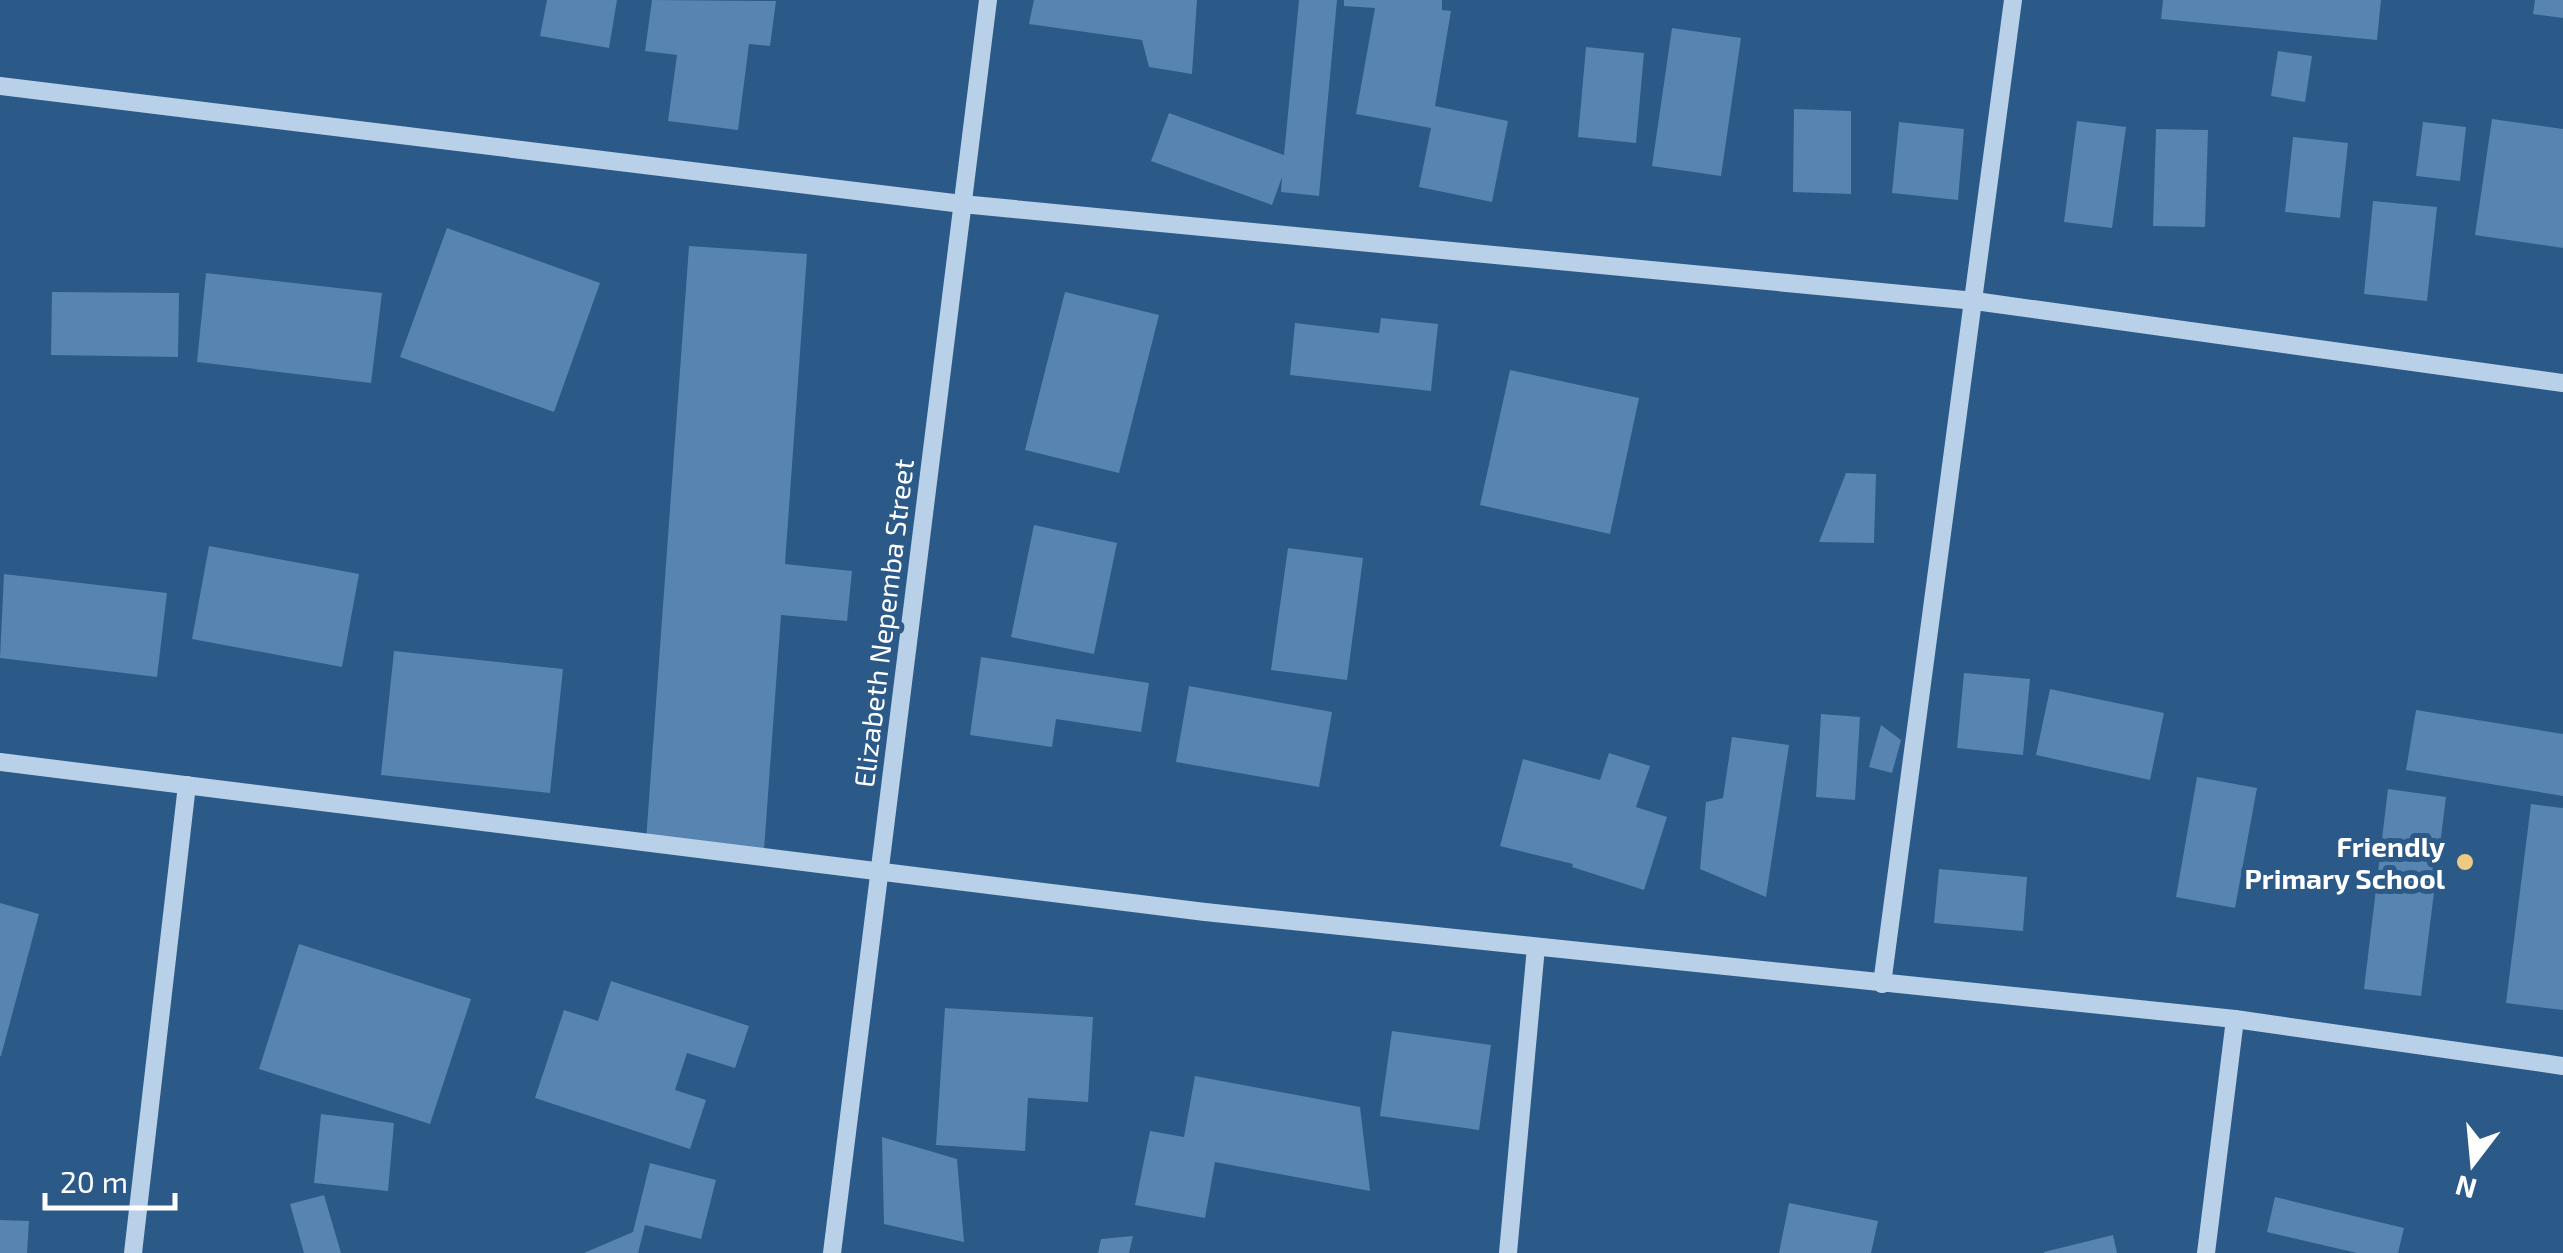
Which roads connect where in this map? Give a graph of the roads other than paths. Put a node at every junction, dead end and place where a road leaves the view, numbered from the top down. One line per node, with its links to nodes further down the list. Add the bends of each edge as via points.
1 (988, 0): 4 (street, Elizabeth Nepemba Street)
2 (2013, 0): 5 (street)
3 (0, 86): 4 (street)
4 (962, 204): 5 (street); 9 (street, Elizabeth Nepemba Street)
5 (1976, 301): 6 (street); 11 (street)
6 (2563, 384)
7 (0, 762): 8 (street)
8 (187, 784): 9 (street); 14 (street)
9 (880, 870): 10 (street); 15 (street, Elizabeth Nepemba Street)
10 (1536, 947): 11 (street); 16 (street)
11 (1882, 984): 12 (street)
12 (2234, 1019): 13 (street); 17 (street)
13 (2563, 1066)
14 (133, 1253)
15 (832, 1253)
16 (1508, 1253)
17 (2206, 1253)

